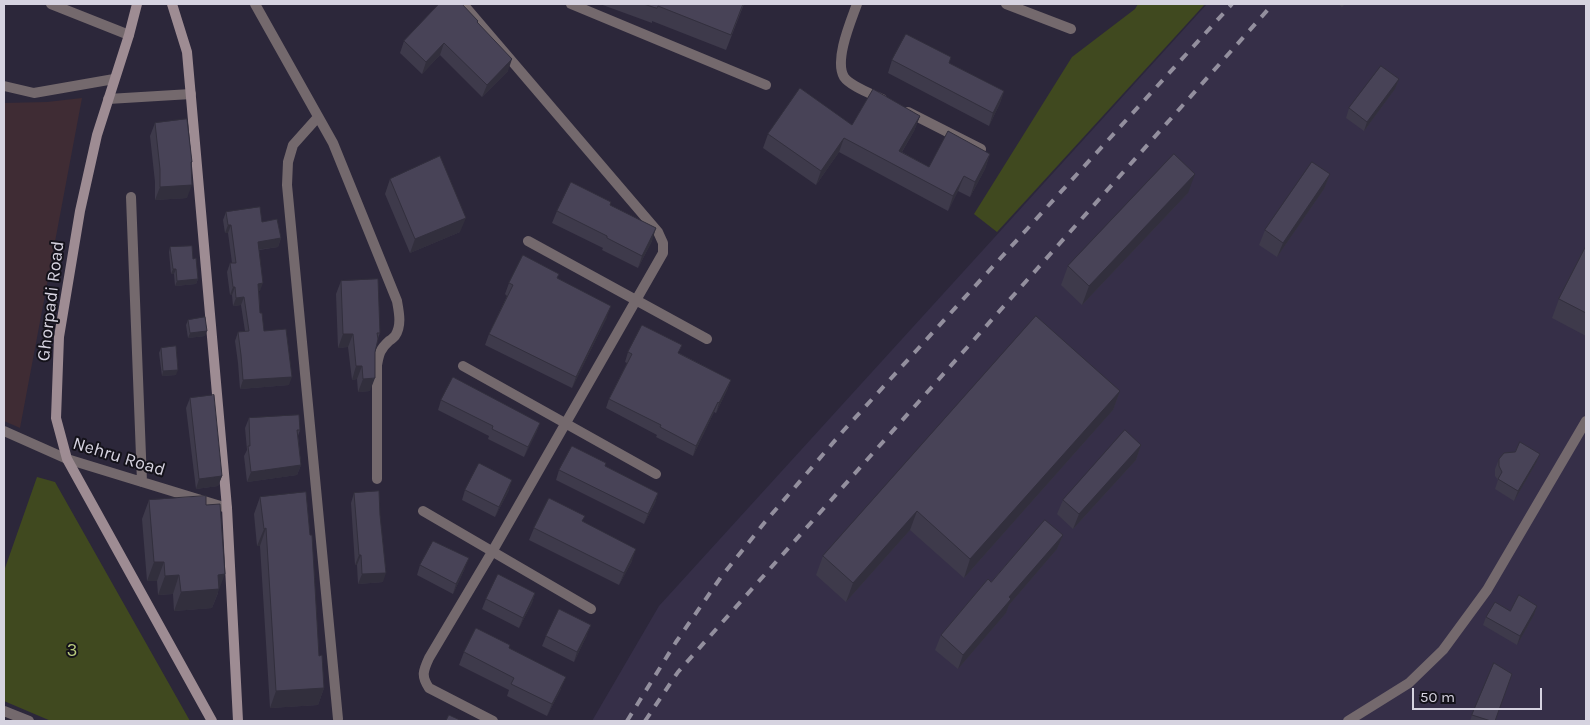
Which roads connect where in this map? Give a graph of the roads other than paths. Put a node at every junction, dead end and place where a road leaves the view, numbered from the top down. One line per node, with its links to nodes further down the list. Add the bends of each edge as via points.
1 (51, 4): 10 (street)
2 (137, 4): 10 (main road, Ghorpadi Road)
3 (172, 4): 14 (main road, via 187,52)
4 (255, 4): 16 (street)
5 (463, 4): 20 (street, via 658,232 663,253)
6 (571, 4): 12 (street)
7 (857, 4): 17 (street, via 842,55 844,77)
8 (1006, 4): 9 (street)
9 (1071, 29)
10 (130, 35): 11 (main road, Ghorpadi Road)
11 (114, 79): 13 (street, via 34,93); 15 (main road, Ghorpadi Road)
12 (766, 85)
13 (4, 86)
14 (191, 94): 15 (street); 30 (main road)
15 (108, 99): 26 (main road, Ghorpadi Road, via 80,211 59,337 56,418)
16 (318, 116): 28 (street, via 369,230 399,312 395,336 383,346 377,365); 35 (street, via 293,145 287,185)
17 (981, 149)
18 (131, 197): 29 (street)
19 (528, 241): 20 (street)
20 (636, 300): 21 (street); 24 (street)
21 (707, 339)
22 (463, 366): 24 (street)
23 (1586, 421): 40 (street, via 1487,590 1443,650 1409,684)
24 (566, 423): 27 (street); 32 (street)
25 (4, 432): 26 (street, Nehru Road)
26 (67, 459): 29 (street, Nehru Road); 37 (main road, Ghorpadi Road)
27 (656, 474)
28 (377, 479)
29 (142, 482): 30 (street, Nehru Road)
30 (227, 508): 38 (main road)
31 (423, 511): 32 (street)
32 (492, 552): 33 (street); 39 (street, via 423,669 429,688)
33 (591, 609)
34 (4, 711): 36 (street)
35 (338, 719)
36 (29, 721)
37 (212, 721)
38 (238, 721)
39 (493, 721)
40 (1348, 721)

